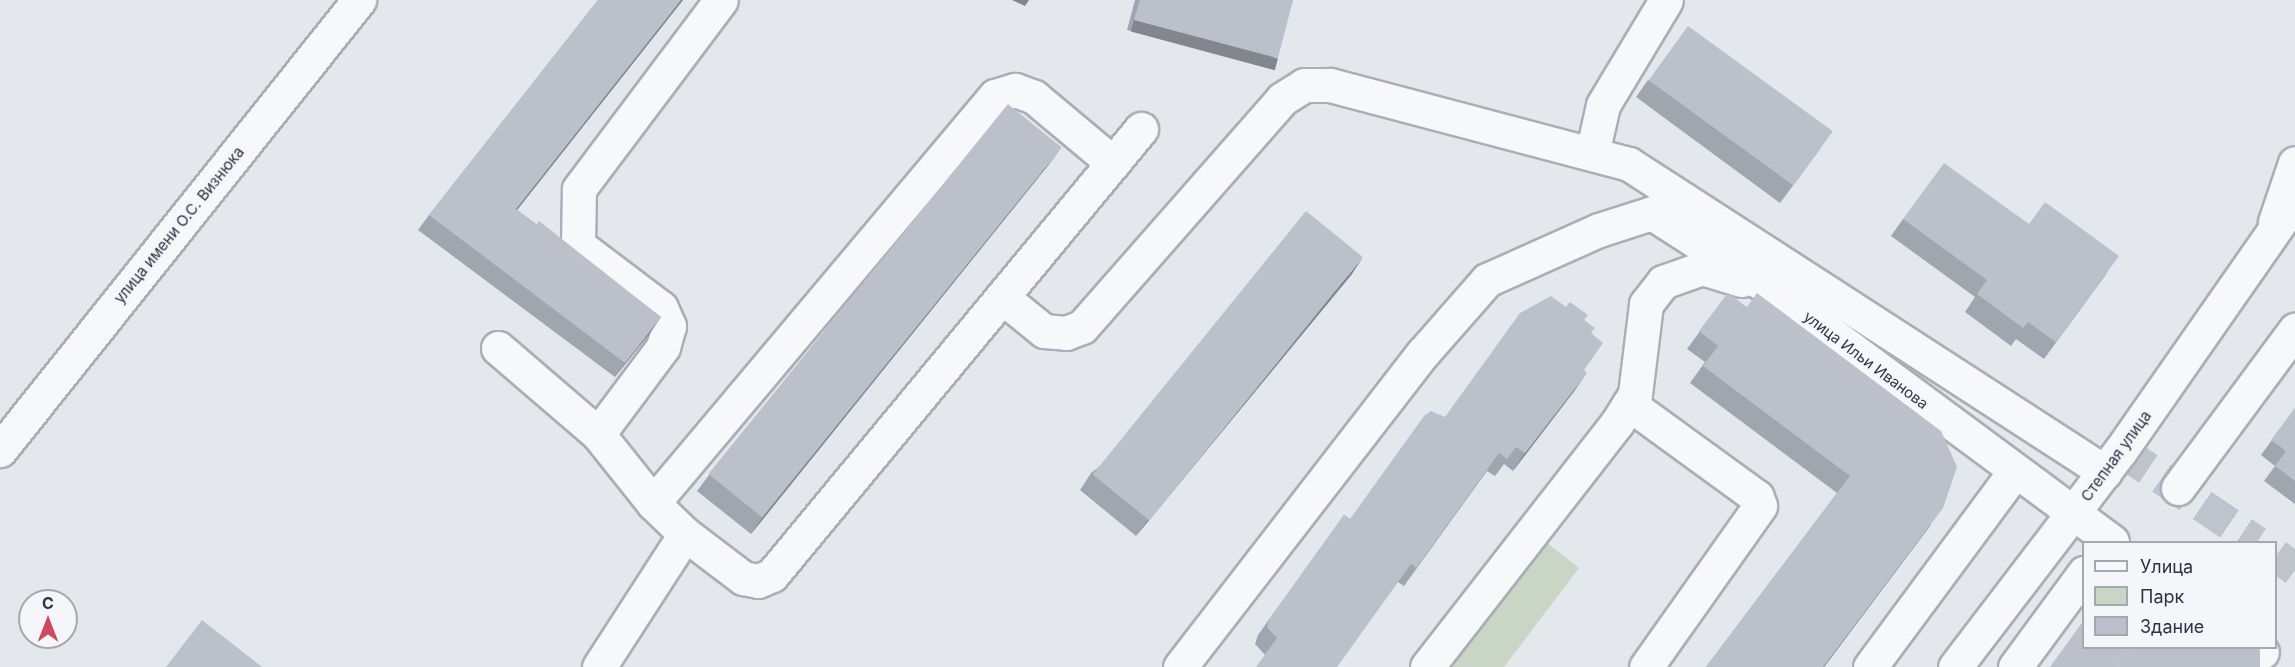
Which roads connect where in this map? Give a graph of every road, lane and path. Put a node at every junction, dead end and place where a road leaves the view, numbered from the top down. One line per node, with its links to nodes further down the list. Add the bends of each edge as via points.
1 (359, 0): 16 (street, улица имени О.С. Визнюка)
2 (721, 0): 15 (street, via 579,189 578,245 661,308 669,326 663,346)
3 (1666, 0): 5 (street, via 1603,105)
4 (1141, 129): 6 (street)
5 (1592, 154): 11 (street, via 1330,84 1304,85 1282,99 1082,327 1066,333 1044,331); 18 (street, via 1629,164)
6 (1113, 163): 11 (street); 20 (street, via 1034,97 1015,90 995,96)
7 (2295, 163): 9 (street)
8 (2295, 201): 9 (street, Степная улица)
9 (2269, 238): 18 (street, Степная улица)
10 (1772, 290): 14 (street, via 1702,268 1663,282 1646,304 1635,394); 17 (street, улица Ильи Иванова); 26 (street, улица Ильи Иванова, via 1652,213 1599,230 1487,280 1423,352)
11 (1002, 297): 22 (street, via 772,575 758,580 743,578)
12 (2295, 330): 19 (street)
13 (498, 348): 15 (street)
14 (1629, 404): 27 (street); 28 (street, via 1756,497 1760,506)
15 (598, 434): 20 (street)
16 (0, 450)
17 (2015, 471): 21 (street, улица Ильи Иванова); 29 (street)
18 (2105, 472): 21 (street, Степная улица)
19 (2178, 488)
20 (653, 503): 22 (street)
21 (2074, 515): 23 (street, улица Ильи Иванова); 30 (street, Степная улица)
22 (685, 534): 25 (street)
23 (2108, 541)
24 (2082, 576): 31 (street)
25 (599, 667)
26 (1180, 667)
27 (1427, 667)
28 (1646, 667)
29 (1870, 667)
30 (1955, 667)
31 (2015, 667)

